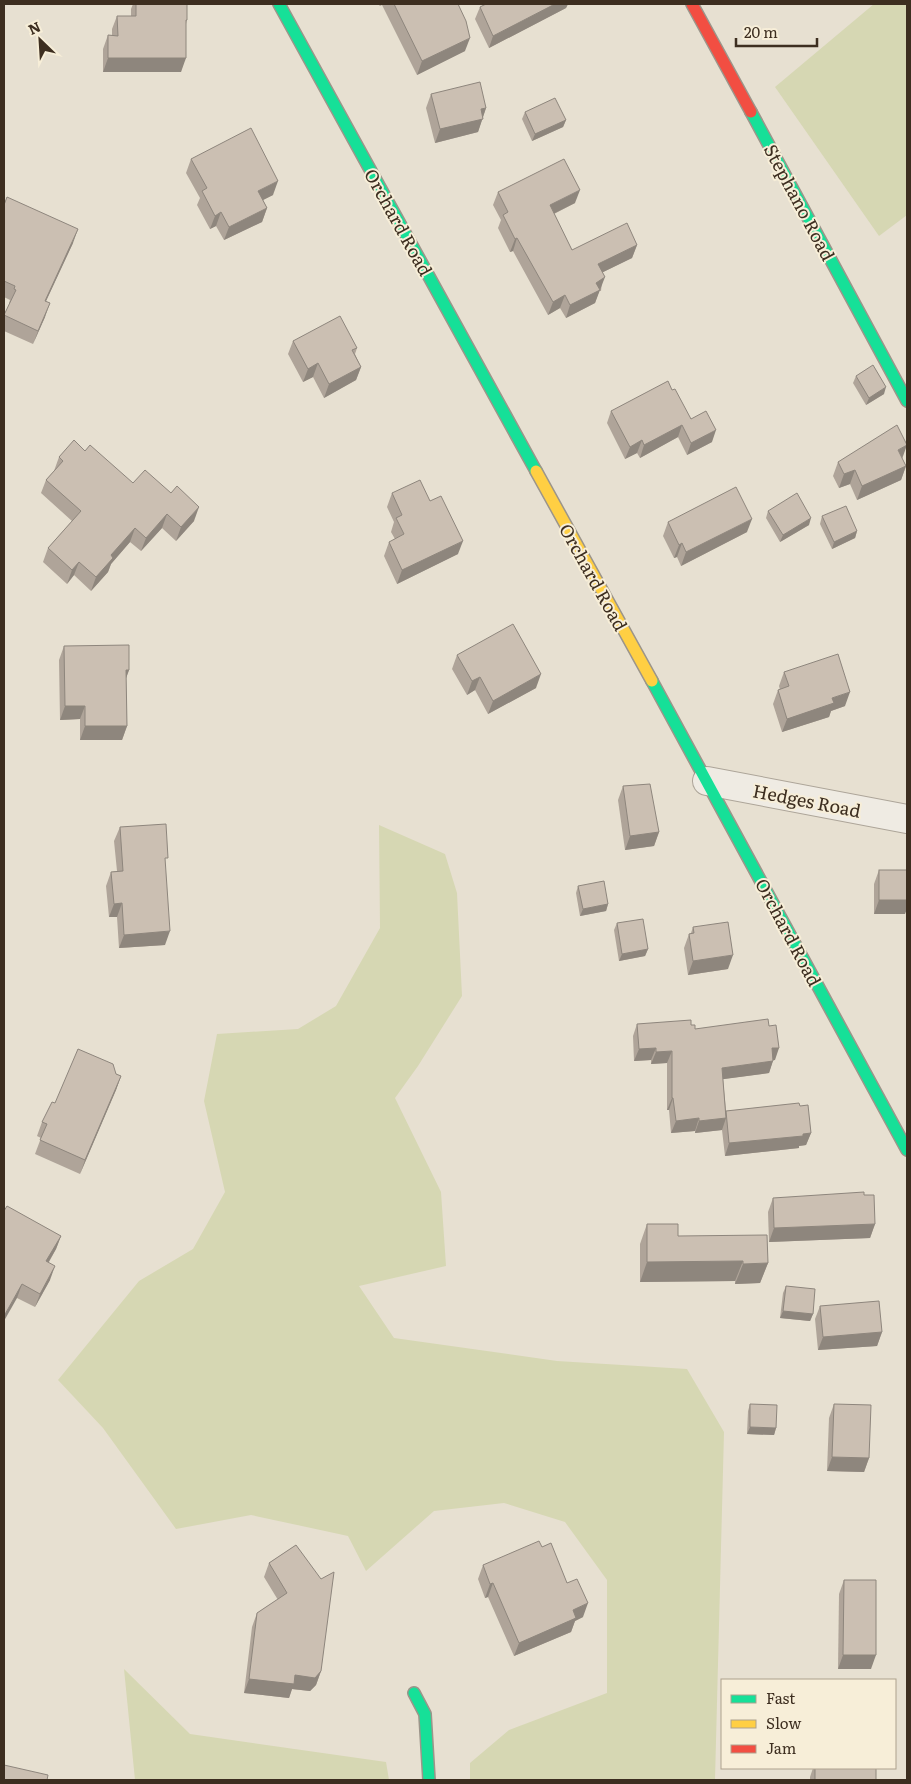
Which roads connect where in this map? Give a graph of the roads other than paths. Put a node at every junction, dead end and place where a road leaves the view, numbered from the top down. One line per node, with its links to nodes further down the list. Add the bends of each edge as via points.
1 (279, 4): 4 (street, Orchard Road)
2 (692, 4): 3 (street, Stephano Road)
3 (907, 401)
4 (707, 781): 5 (street, Hedges Road); 6 (street, Orchard Road)
5 (907, 819)
6 (907, 1150)
7 (414, 1693): 8 (street, via 425,1714)
8 (429, 1780)

